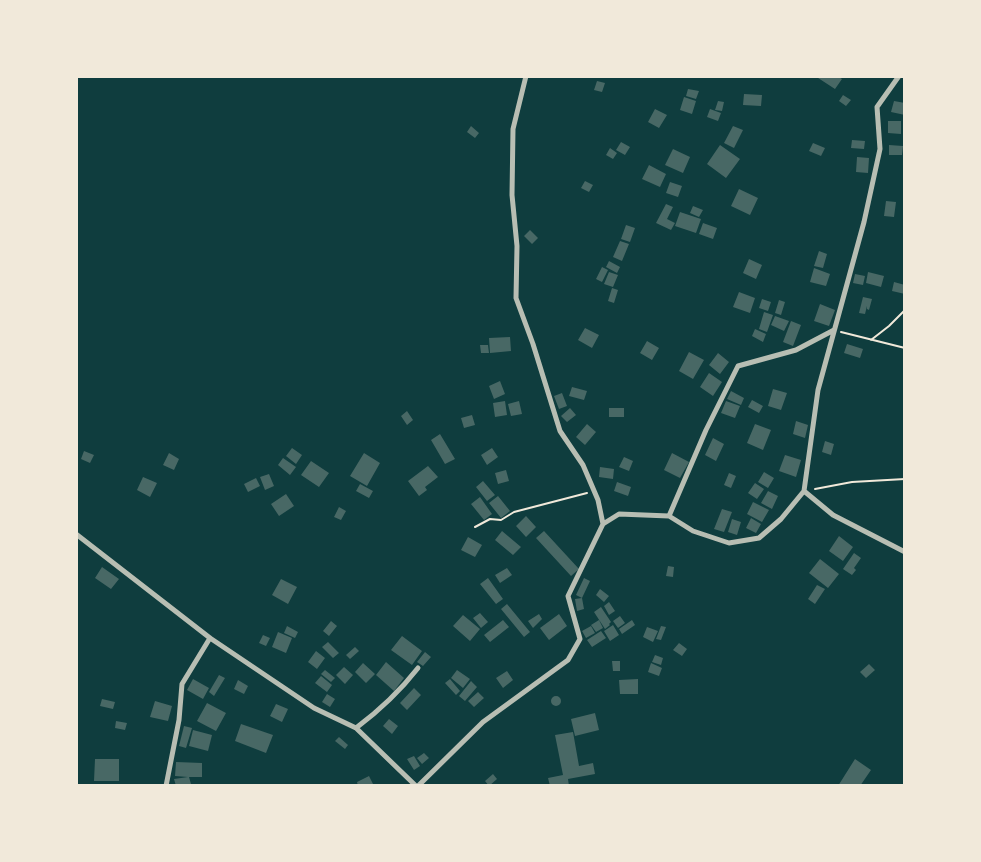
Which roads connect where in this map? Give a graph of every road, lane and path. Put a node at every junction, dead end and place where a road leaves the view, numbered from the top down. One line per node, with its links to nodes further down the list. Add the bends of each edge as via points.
1 (526, 76): 8 (street, via 513,130 516,298 560,431 583,465)
2 (899, 76): 4 (street, via 877,107 880,149)
3 (905, 310): 5 (path)
4 (834, 330): 5 (path); 9 (street, via 818,390); 10 (street, via 796,350 738,366)
5 (871, 340): 6 (path)
6 (905, 348)
7 (905, 479): 9 (path, via 852,482)
8 (594, 491): 11 (street); 12 (path, via 514,512 501,520 490,519)
9 (804, 491): 10 (street, via 781,519 759,538 729,543 693,531); 14 (street, via 833,515)
10 (669, 516): 11 (street, via 619,514)
11 (603, 524): 19 (street, via 568,596 580,639 568,660 483,722)
12 (474, 527)
13 (76, 534): 15 (street)
14 (905, 552)
15 (210, 638): 17 (street, via 314,708); 18 (street, via 182,684 180,720)
16 (418, 668): 17 (street, via 400,691)
17 (356, 728): 19 (street)
18 (166, 786)
19 (417, 786)

